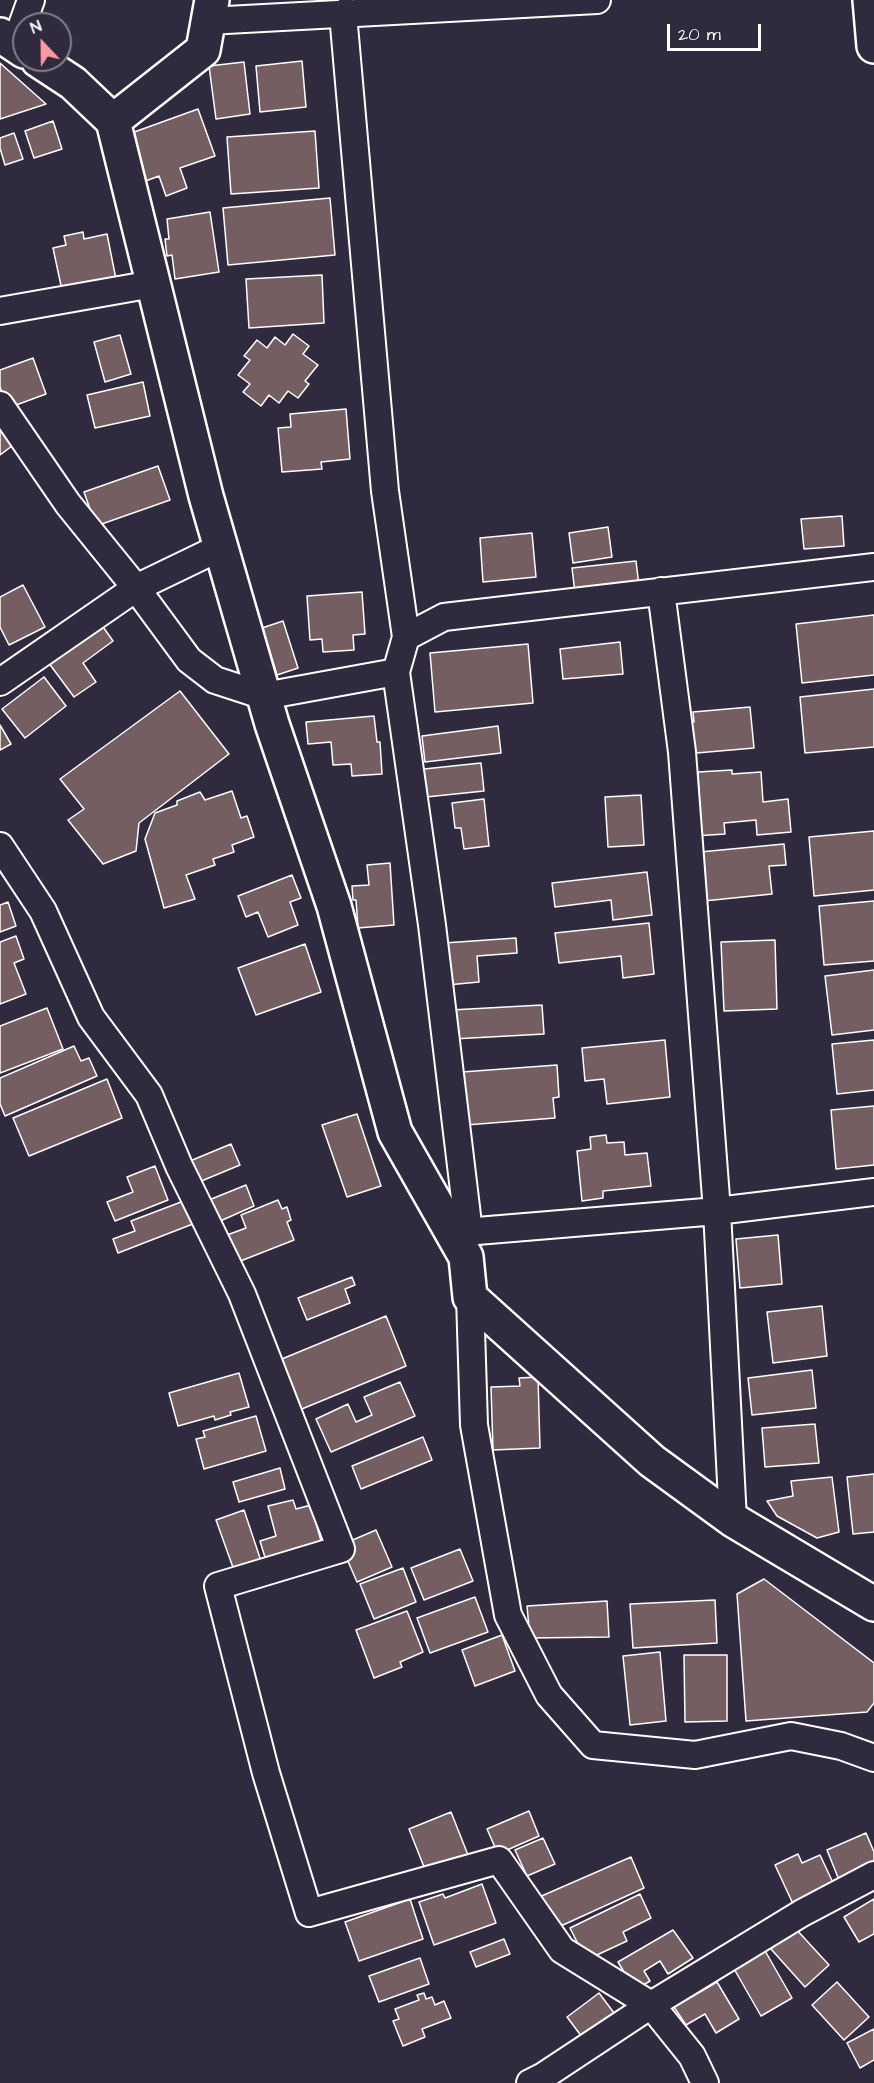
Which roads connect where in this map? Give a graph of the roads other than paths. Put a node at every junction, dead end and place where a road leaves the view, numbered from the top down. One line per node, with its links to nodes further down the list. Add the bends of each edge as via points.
1 (598, 0): 4 (street)
2 (870, 0): 5 (street)
3 (210, 11): 4 (street); 7 (street, via 203,50)
4 (344, 13): 15 (street, via 385,491)
5 (874, 46)
6 (57, 72): 7 (street, via 73,82)
7 (112, 121): 8 (street)
8 (153, 284): 9 (street); 11 (street)
9 (0, 311)
10 (0, 405): 13 (street, via 68,504)
11 (221, 547): 13 (street); 18 (street)
12 (874, 567): 14 (street)
13 (136, 588): 17 (street); 18 (street, via 189,660 214,680)
14 (661, 591): 15 (street, via 444,617); 21 (street, via 682,752)
15 (406, 637): 16 (street)
16 (396, 672): 18 (street); 22 (street, via 432,925)
17 (0, 682)
18 (264, 696): 22 (street, via 334,906 395,1132)
19 (0, 846): 28 (street, via 43,911 91,1017 149,1095 242,1294 341,1549 218,1586 266,1773 309,1913 499,1860 562,1950)
20 (874, 1192): 21 (street)
21 (717, 1211): 22 (street); 24 (street)
22 (460, 1233): 23 (street)
23 (470, 1297): 24 (street, via 652,1461); 26 (street, via 474,1425 508,1615 549,1695 592,1745 695,1755 791,1736 841,1746)
24 (733, 1520): 25 (street)
25 (874, 1604)
26 (874, 1758)
27 (874, 1875): 28 (street, via 802,1913)
28 (651, 2005): 29 (street); 30 (street, via 692,2056)
29 (530, 2083)
30 (705, 2083)

